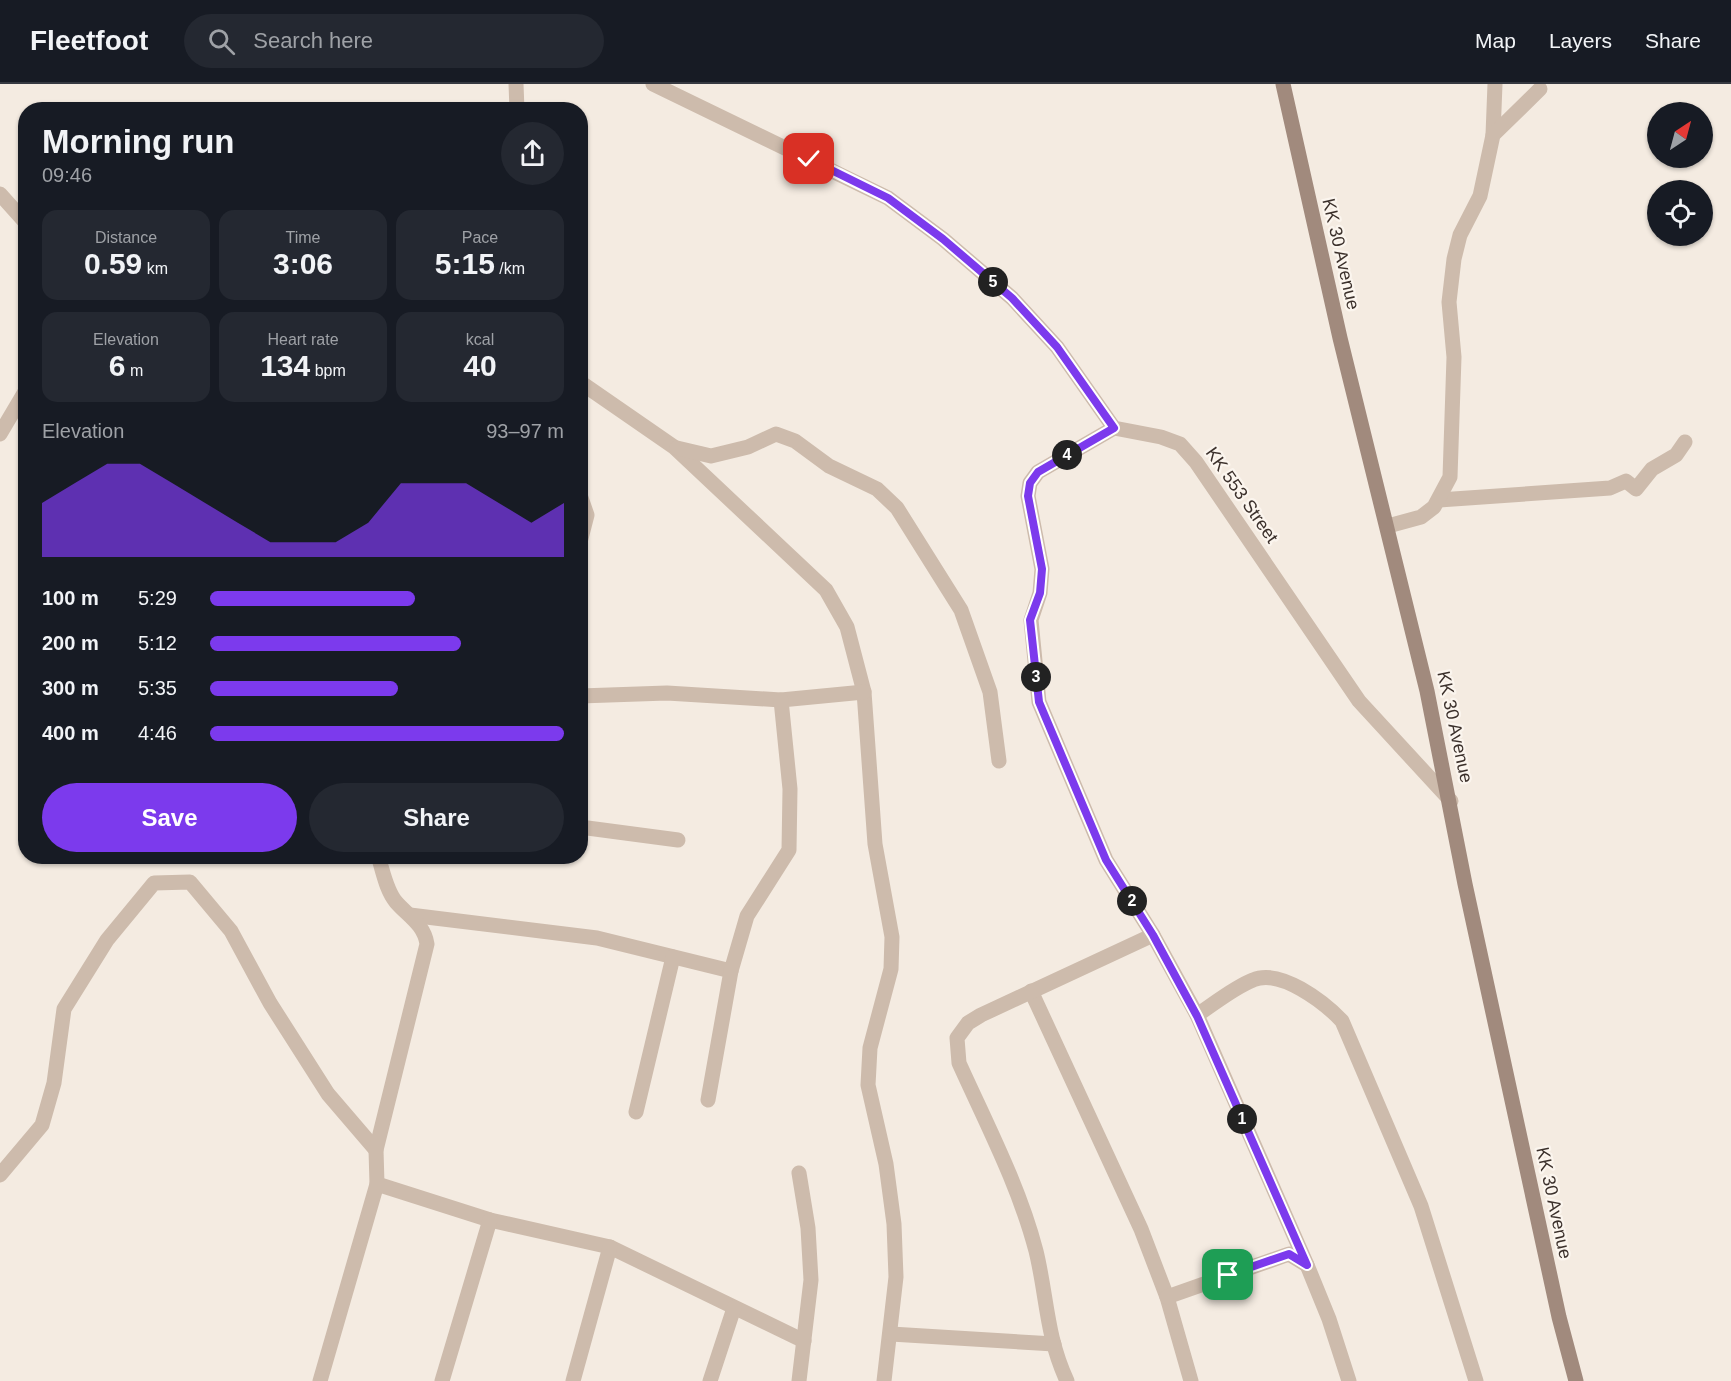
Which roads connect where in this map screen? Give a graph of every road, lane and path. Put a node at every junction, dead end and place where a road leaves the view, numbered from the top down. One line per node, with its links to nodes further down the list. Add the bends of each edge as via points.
1 (516, 84): 6 (street)
2 (653, 84): 12 (street, via 888,198 943,239 1012,298 1057,347)
3 (1283, 84): 17 (main road, KK 30 Avenue, via 1340,338)
4 (1495, 84): 7 (street)
5 (1540, 89): 7 (street)
6 (517, 102)
7 (1493, 135): 16 (street, via 1480,196 1460,235 1450,281 1454,357 1450,477)
8 (0, 194): 9 (street)
9 (18, 213)
10 (588, 388): 15 (street)
11 (18, 404): 13 (street)
12 (1114, 428): 22 (street, KK 553 Street, via 1180,444 1359,701); 27 (street, via 1038,472 1030,483 1028,496 1042,569 1040,593 1030,620 1039,702 1106,860)
13 (0, 434)
14 (1685, 442): 16 (street, via 1676,455 1652,469 1636,489 1626,481 1610,488)
15 (674, 447): 18 (street, via 826,590 847,627); 21 (street, via 711,456 748,447 776,434 877,489 897,508 961,610 990,692)
16 (1439, 500): 17 (street, via 1421,517)
17 (1388, 526): 22 (main road, KK 30 Avenue)
18 (864, 692): 20 (street); 43 (street, via 875,844 892,937 891,969 870,1048 868,1085 886,1164 894,1224 896,1277)
19 (588, 696): 20 (street, via 667,693)
20 (781, 699): 29 (street, via 790,789 789,850 747,916)
21 (999, 761)
22 (1450, 801): 46 (main road, KK 30 Avenue)
23 (588, 829): 24 (street)
24 (678, 840)
25 (381, 864): 26 (street, via 389,891)
26 (410, 915): 28 (street, via 597,938); 34 (street, via 425,932 427,944)
27 (1153, 935): 30 (street); 31 (street)
28 (673, 957): 29 (street); 33 (street)
29 (731, 971): 32 (street)
30 (1031, 991): 41 (street, via 1141,1229); 45 (street, via 968,1023 957,1038 959,1063 1022,1203)
31 (1197, 1016): 40 (street); 56 (street, via 1253,980 1271,976 1327,1005 1342,1022 1421,1206)
32 (708, 1101)
33 (636, 1112)
34 (376, 1150): 36 (street, via 328,1094 270,1003 231,932 190,882 154,883 107,940 64,1010 54,1083 42,1125); 37 (street)
35 (799, 1173): 44 (street, via 811,1280)
36 (0, 1175)
37 (377, 1184): 38 (street); 47 (street)
38 (490, 1220): 39 (street); 48 (street)
39 (610, 1247): 42 (street); 49 (street)
40 (1307, 1265): 41 (street, via 1289,1254); 55 (street)
41 (1167, 1297): 54 (street)
42 (734, 1308): 44 (street); 50 (street)
43 (891, 1334): 45 (street); 52 (street)
44 (804, 1341): 51 (street)
45 (1054, 1344): 53 (street)
46 (1572, 1380)
47 (320, 1381)
48 (442, 1381)
49 (573, 1381)
50 (710, 1381)
51 (799, 1381)
52 (884, 1381)
53 (1067, 1381)
54 (1191, 1381)
55 (1349, 1381)
56 (1476, 1381)

